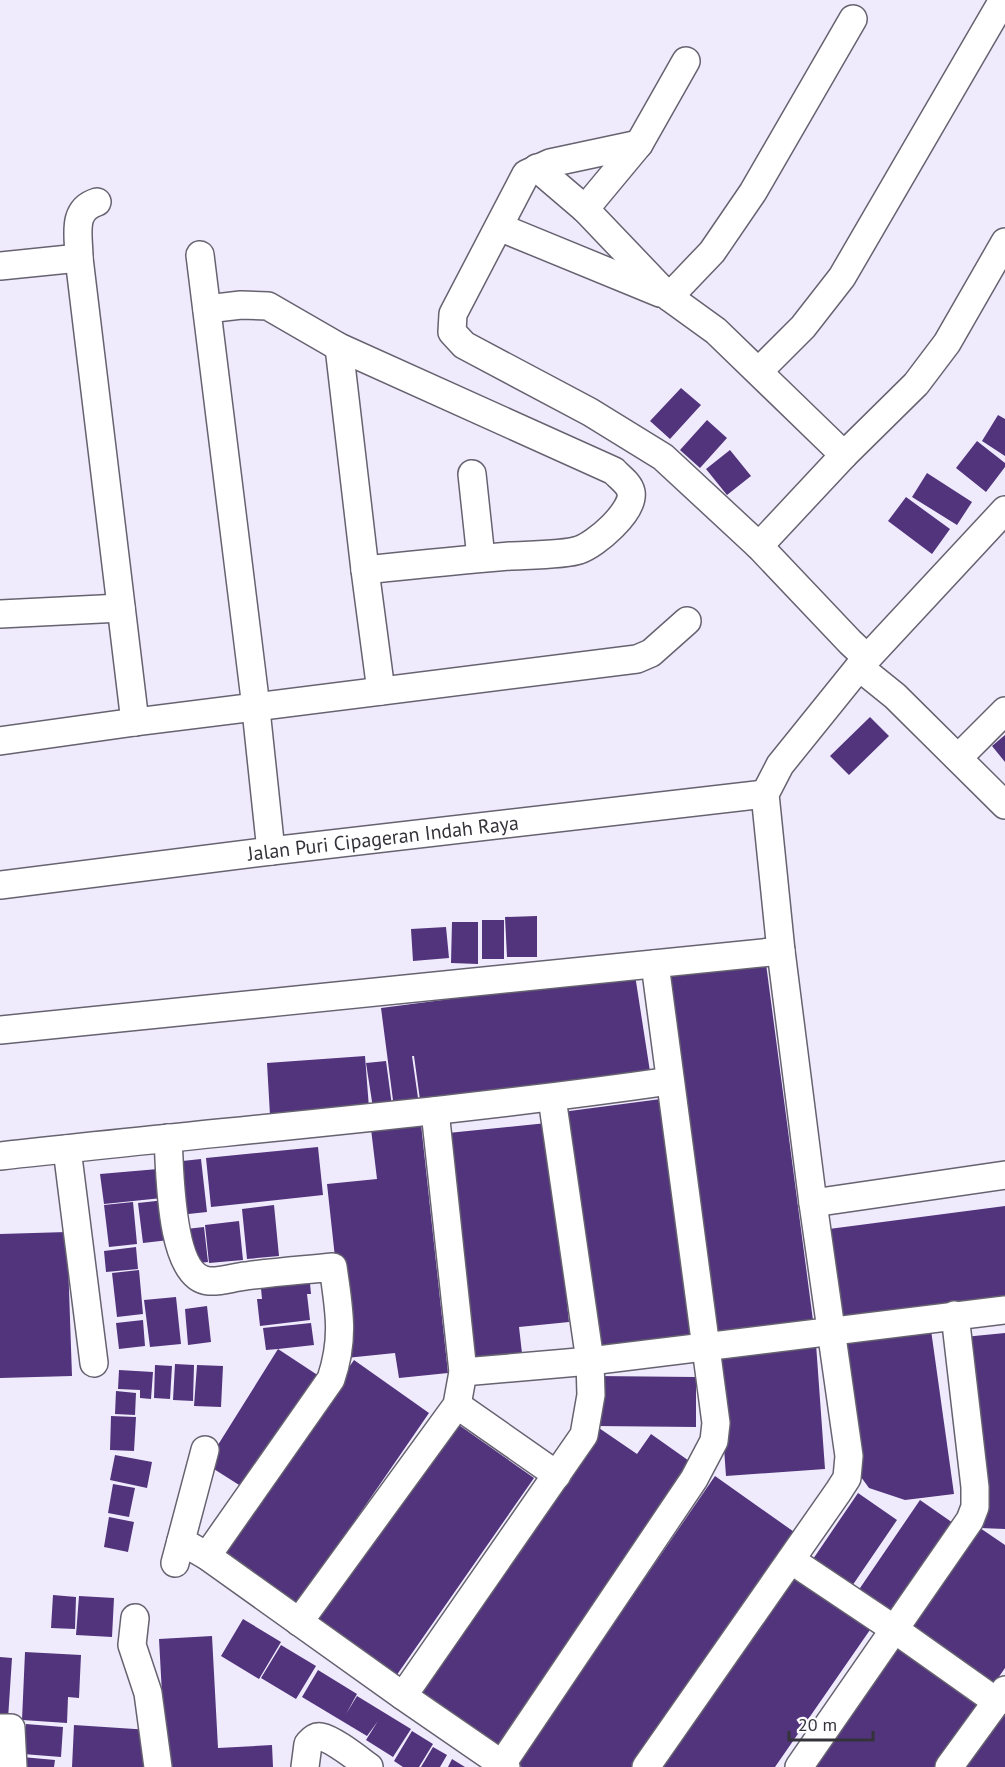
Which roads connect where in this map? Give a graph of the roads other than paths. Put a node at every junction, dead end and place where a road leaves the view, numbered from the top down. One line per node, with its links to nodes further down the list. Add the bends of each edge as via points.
1 (1003, 0): 16 (street, via 842,277 803,327)
2 (853, 19): 13 (street, via 753,192 712,252)
3 (686, 61): 4 (street)
4 (639, 144): 5 (street); 7 (street)
5 (537, 168): 7 (street); 8 (street, via 526,174)
6 (97, 202): 11 (street, via 79,215)
7 (585, 209): 13 (street)
8 (499, 227): 13 (street); 20 (street, via 453,314 452,332 464,345 590,412 663,457)
9 (1005, 242): 17 (street, via 947,343 916,384)
10 (200, 255): 14 (street)
11 (79, 258): 12 (street); 23 (street)
12 (0, 266)
13 (669, 297): 16 (street, via 716,331)
14 (207, 309): 15 (street, via 268,306); 28 (street)
15 (339, 347): 21 (street, via 614,471 632,494 628,507 596,541 578,551); 22 (street)
16 (759, 371): 17 (street)
17 (844, 455): 20 (street)
18 (472, 474): 21 (street)
19 (1005, 510): 26 (street)
20 (759, 546): 26 (street, via 850,642)
21 (481, 558): 22 (street)
22 (365, 570): 27 (street)
23 (122, 608): 24 (street); 30 (street)
24 (0, 614)
25 (687, 621): 27 (street, via 651,653 637,659)
26 (863, 662): 32 (street); 33 (street, via 780,765)
27 (381, 691): 28 (street)
28 (256, 707): 30 (street); 35 (street)
29 (1005, 711): 32 (street)
30 (135, 722): 31 (street)
31 (0, 741)
32 (958, 758): 34 (street)
33 (765, 794): 35 (street, Jalan Puri Cipageran Indah Raya); 37 (street)
34 (1005, 805)
35 (271, 851): 36 (street, Jalan Puri Cipageran Indah Raya)
36 (0, 885)
37 (781, 951): 38 (street); 47 (street)
38 (655, 964): 39 (street); 40 (street)
39 (0, 1030)
40 (670, 1081): 41 (street); 51 (street)
41 (552, 1098): 42 (street); 52 (street)
42 (435, 1111): 43 (street); 54 (street)
43 (168, 1138): 44 (street); 58 (street, via 175,1225 181,1254 196,1275 208,1282 333,1267 341,1330 338,1360 331,1379)
44 (67, 1149): 45 (street); 53 (street)
45 (0, 1156)
46 (1005, 1175): 47 (street)
47 (813, 1203): 50 (street)
48 (1005, 1310): 49 (street)
49 (955, 1315): 50 (street); 62 (street, via 975,1507 970,1520)
50 (833, 1332): 51 (street); 59 (street, via 849,1456 847,1478)
51 (706, 1347): 52 (street); 66 (street, via 716,1423 714,1441 694,1479)
52 (590, 1361): 54 (street); 57 (street, via 591,1395 584,1435)
53 (94, 1363)
54 (463, 1372): 55 (street)
55 (457, 1405): 57 (street); 61 (street)
56 (205, 1450): 58 (street, via 178,1552)
57 (557, 1475): 63 (street)
58 (207, 1556): 61 (street)
59 (791, 1560): 62 (street); 71 (street)
60 (135, 1618): 68 (street, via 132,1645 148,1693)
61 (299, 1622): 63 (street)
62 (894, 1629): 64 (street); 72 (street)
63 (403, 1696): 66 (street)
64 (1001, 1696): 73 (street)
65 (0, 1728): 67 (street, via 11,1728)
66 (504, 1765)
67 (13, 1767)
68 (158, 1767)
69 (305, 1767): 70 (street, via 308,1744 322,1737)
70 (369, 1767)
71 (646, 1767)
72 (799, 1767)
73 (949, 1767)

